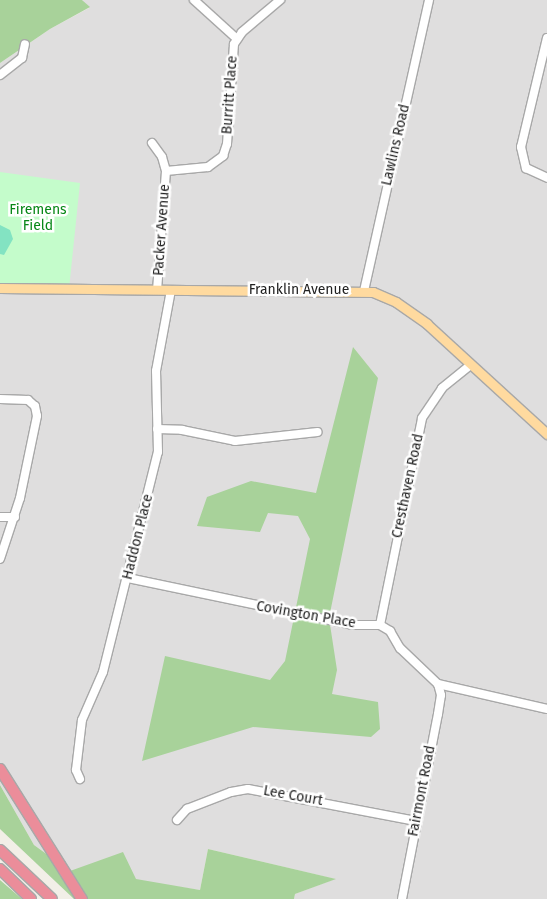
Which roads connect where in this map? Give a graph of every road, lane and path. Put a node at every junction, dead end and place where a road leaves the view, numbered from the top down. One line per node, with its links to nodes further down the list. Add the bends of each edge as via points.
1 (194, 0): 5 (street)
2 (280, 0): 5 (street, Burritt Place)
3 (429, 0): 15 (street, Lawlins Road)
4 (547, 38): 11 (street, via 521,146 526,168)
5 (237, 39): 9 (street, Burritt Place, via 232,52 226,151 219,161)
6 (25, 44): 7 (street, via 22,58)
7 (0, 75)
8 (152, 143): 10 (street, Packer Avenue, via 162,157)
9 (205, 167): 10 (street, Packer Avenue)
10 (166, 171): 13 (street, Packer Avenue)
11 (547, 178)
12 (0, 288): 13 (main road, Franklin Avenue)
13 (157, 290): 14 (main road, Franklin Avenue)
14 (171, 290): 15 (main road, Franklin Avenue); 18 (street, Haddon Place, via 156,371)
15 (364, 291): 16 (main road, Franklin Avenue, via 384,296 413,314)
16 (470, 365): 20 (main road, Franklin Avenue); 25 (street, Cresthaven Road, via 442,388 422,418)
17 (0, 399): 22 (street, via 28,400 37,411)
18 (157, 429): 19 (street, via 182,430 235,441); 24 (street, Haddon Place, via 158,452)
19 (318, 432)
20 (547, 434)
21 (0, 517): 22 (street)
22 (15, 517): 23 (street)
23 (0, 559)
24 (128, 578): 25 (street, Covington Place, via 344,624); 29 (street, Haddon Place, via 103,672 82,720 76,770)
25 (380, 625): 26 (street, via 390,631 400,648)
26 (438, 684): 27 (street); 31 (street, Fairmont Road, via 441,695 438,714)
27 (547, 709)
28 (0, 769): 36 (highway)
29 (80, 779)
30 (177, 820): 31 (street, Lee Court, via 187,809 248,789)
31 (416, 821): 37 (street, Fairmont Road)
32 (0, 850): 35 (highway)
33 (0, 870): 34 (highway)
34 (31, 899)
35 (52, 899)
36 (82, 899)
37 (402, 899)

